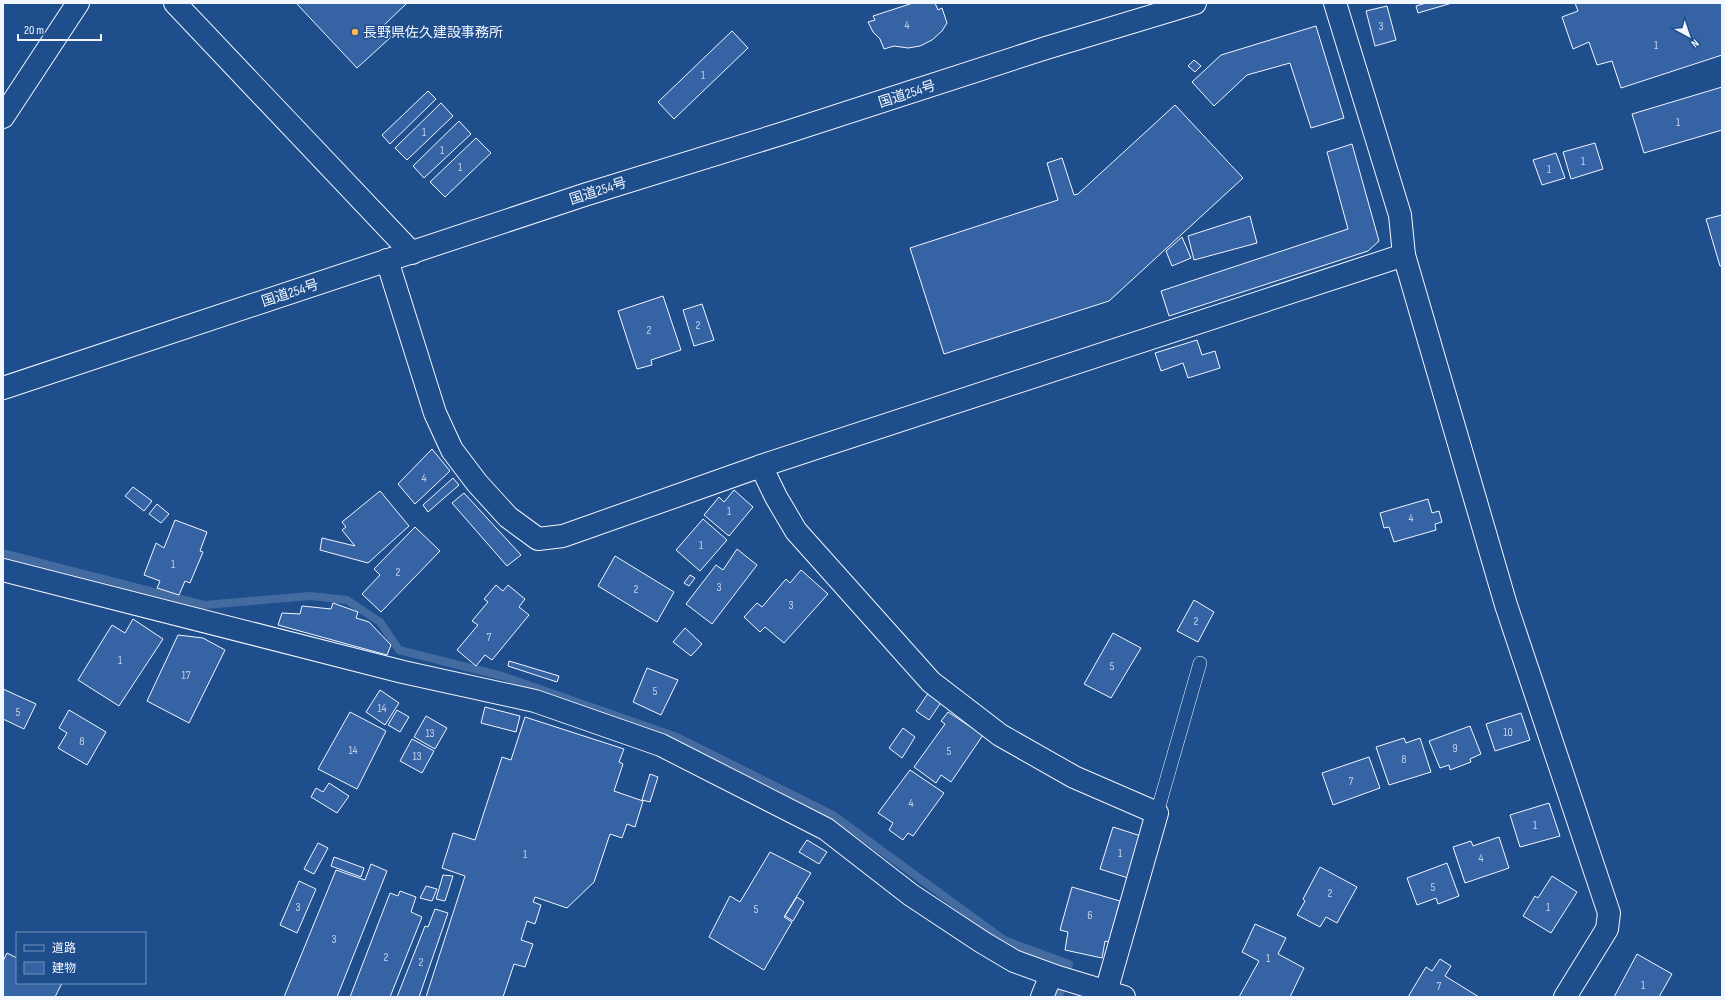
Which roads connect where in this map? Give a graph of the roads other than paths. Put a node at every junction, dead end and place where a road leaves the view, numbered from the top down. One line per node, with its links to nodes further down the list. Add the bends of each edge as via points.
1 (78, 3): 5 (main road)
2 (174, 3): 6 (main road)
3 (1195, 3): 6 (main road, 国道254号, via 584,195)
4 (1335, 3): 7 (main road, via 1400,215)
5 (3, 117)
6 (412, 253): 8 (main road, 国道254号)
7 (1404, 255): 10 (main road); 17 (main road, via 1506,605 1609,912 1607,928)
8 (387, 260): 9 (main road, 国道254号); 10 (main road, via 435,414 452,450 508,517 538,539 563,536)
9 (3, 388)
10 (760, 466): 13 (main road, via 796,531 931,682 1000,735 1074,777)
11 (3, 570): 14 (main road, via 403,672 535,701 661,745 826,829 911,895 982,942 1014,960)
12 (1200, 663): 13 (lane)
13 (1157, 813): 15 (main road)
14 (1062, 978): 15 (main road); 16 (main road)
15 (1115, 994)
16 (1042, 997)
17 (1566, 997)

